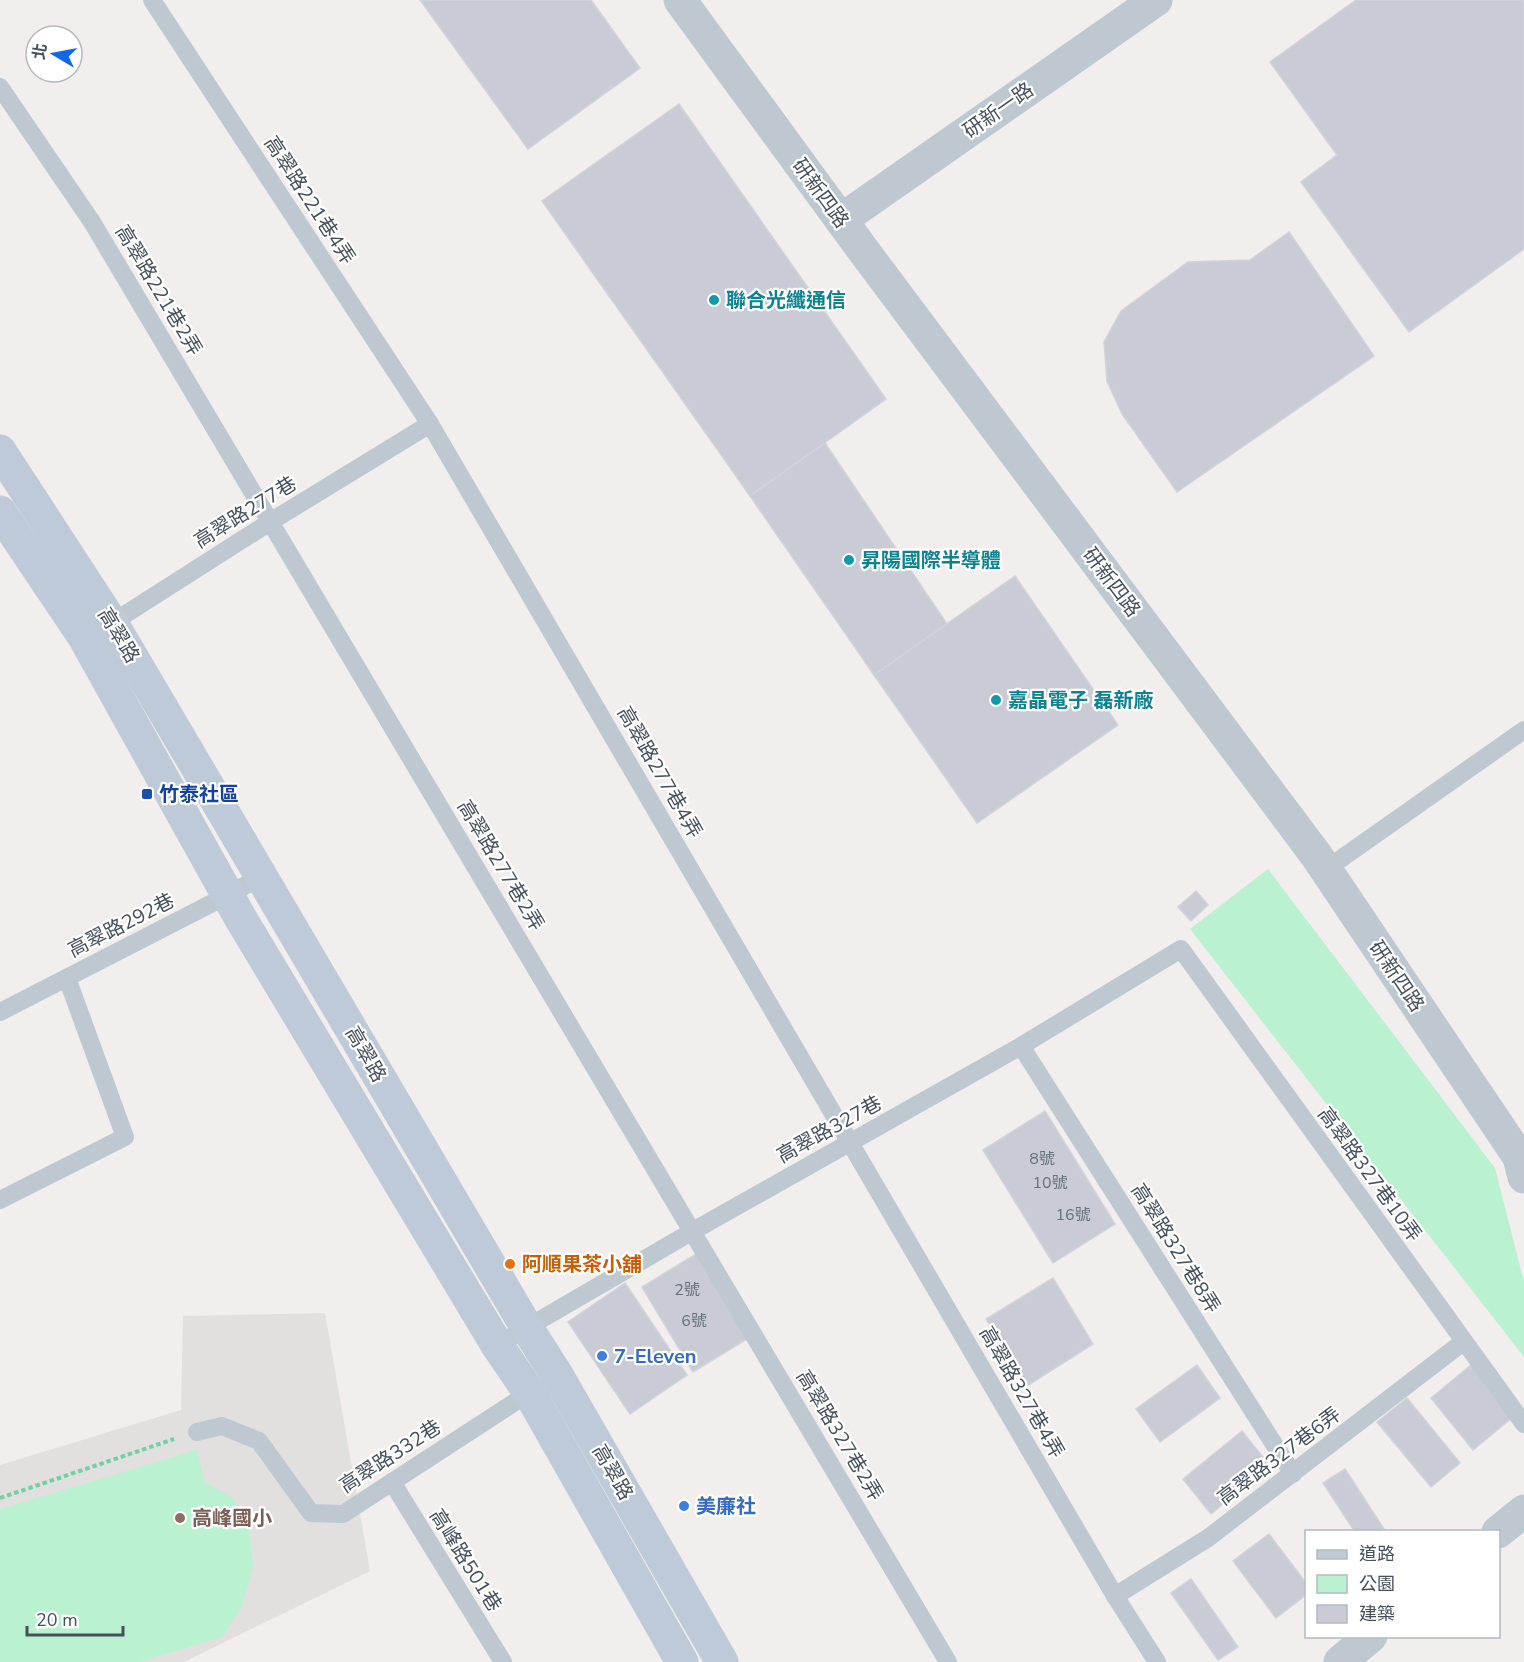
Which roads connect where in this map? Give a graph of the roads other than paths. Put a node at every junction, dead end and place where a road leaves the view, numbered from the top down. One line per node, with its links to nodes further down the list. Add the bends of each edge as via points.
1 (152, 0): 6 (lane, 高翠路221巷4弄)
2 (680, 0): 5 (street, 研新四路)
3 (1156, 0): 5 (street, 研新一路)
4 (0, 87): 9 (lane, 高翠路221巷2弄, via 92,222)
5 (841, 220): 12 (street, 研新四路)
6 (430, 424): 9 (lane, 高翠路277巷); 19 (lane, 高翠路277巷4弄)
7 (0, 451): 10 (street, 高翠路)
8 (0, 512): 10 (street, 高翠路)
9 (270, 522): 10 (lane, 高翠路277巷); 22 (lane, 高翠路277巷2弄)
10 (98, 630): 13 (street, 高翠路); 14 (street, 高翠路)
11 (1524, 730): 12 (lane)
12 (1325, 870): 20 (street, 研新四路, via 1519,1157)
13 (262, 876): 14 (lane, 高翠路292巷); 23 (street, 高翠路)
14 (228, 895): 16 (lane, 高翠路292巷); 25 (street, 高翠路)
15 (1181, 949): 18 (lane, 高翠路327巷); 24 (lane, 高翠路327巷10弄)
16 (68, 978): 17 (lane, 高翠路292巷); 21 (lane, via 125,1137)
17 (0, 1012)
18 (1021, 1046): 19 (lane, 高翠路327巷); 30 (lane, 高翠路327巷8弄)
19 (850, 1143): 22 (lane, 高翠路327巷); 34 (lane, 高翠路327巷4弄)
20 (1524, 1177)
21 (0, 1200)
22 (693, 1231): 23 (lane, 高翠路327巷); 39 (lane, 高翠路327巷2弄)
23 (527, 1328): 25 (lane, 高翠路327巷); 26 (street, 高翠路)
24 (1463, 1342): 28 (lane, 高翠路327巷10弄); 30 (lane, 高翠路327巷6弄)
25 (497, 1345): 27 (street, 高翠路)
26 (557, 1375): 27 (lane, 高翠路332巷); 38 (street, 高翠路)
27 (529, 1392): 31 (lane, 高翠路332巷); 37 (street, 高翠路)
28 (1524, 1424)
29 (197, 1432): 31 (lane, 高翠路332巷, via 222,1426 259,1440 311,1513 343,1514)
30 (1293, 1474): 34 (lane, 高翠路327巷6弄, via 1208,1538)
31 (392, 1482): 36 (lane, 高峰路501巷)
32 (1524, 1511): 33 (street)
33 (1500, 1530)
34 (1115, 1596): 40 (lane, 高翠路327巷4弄)
35 (1369, 1638): 41 (street)
36 (503, 1662)
37 (682, 1662)
38 (722, 1662)
39 (948, 1662)
40 (1157, 1662)
41 (1340, 1662)

